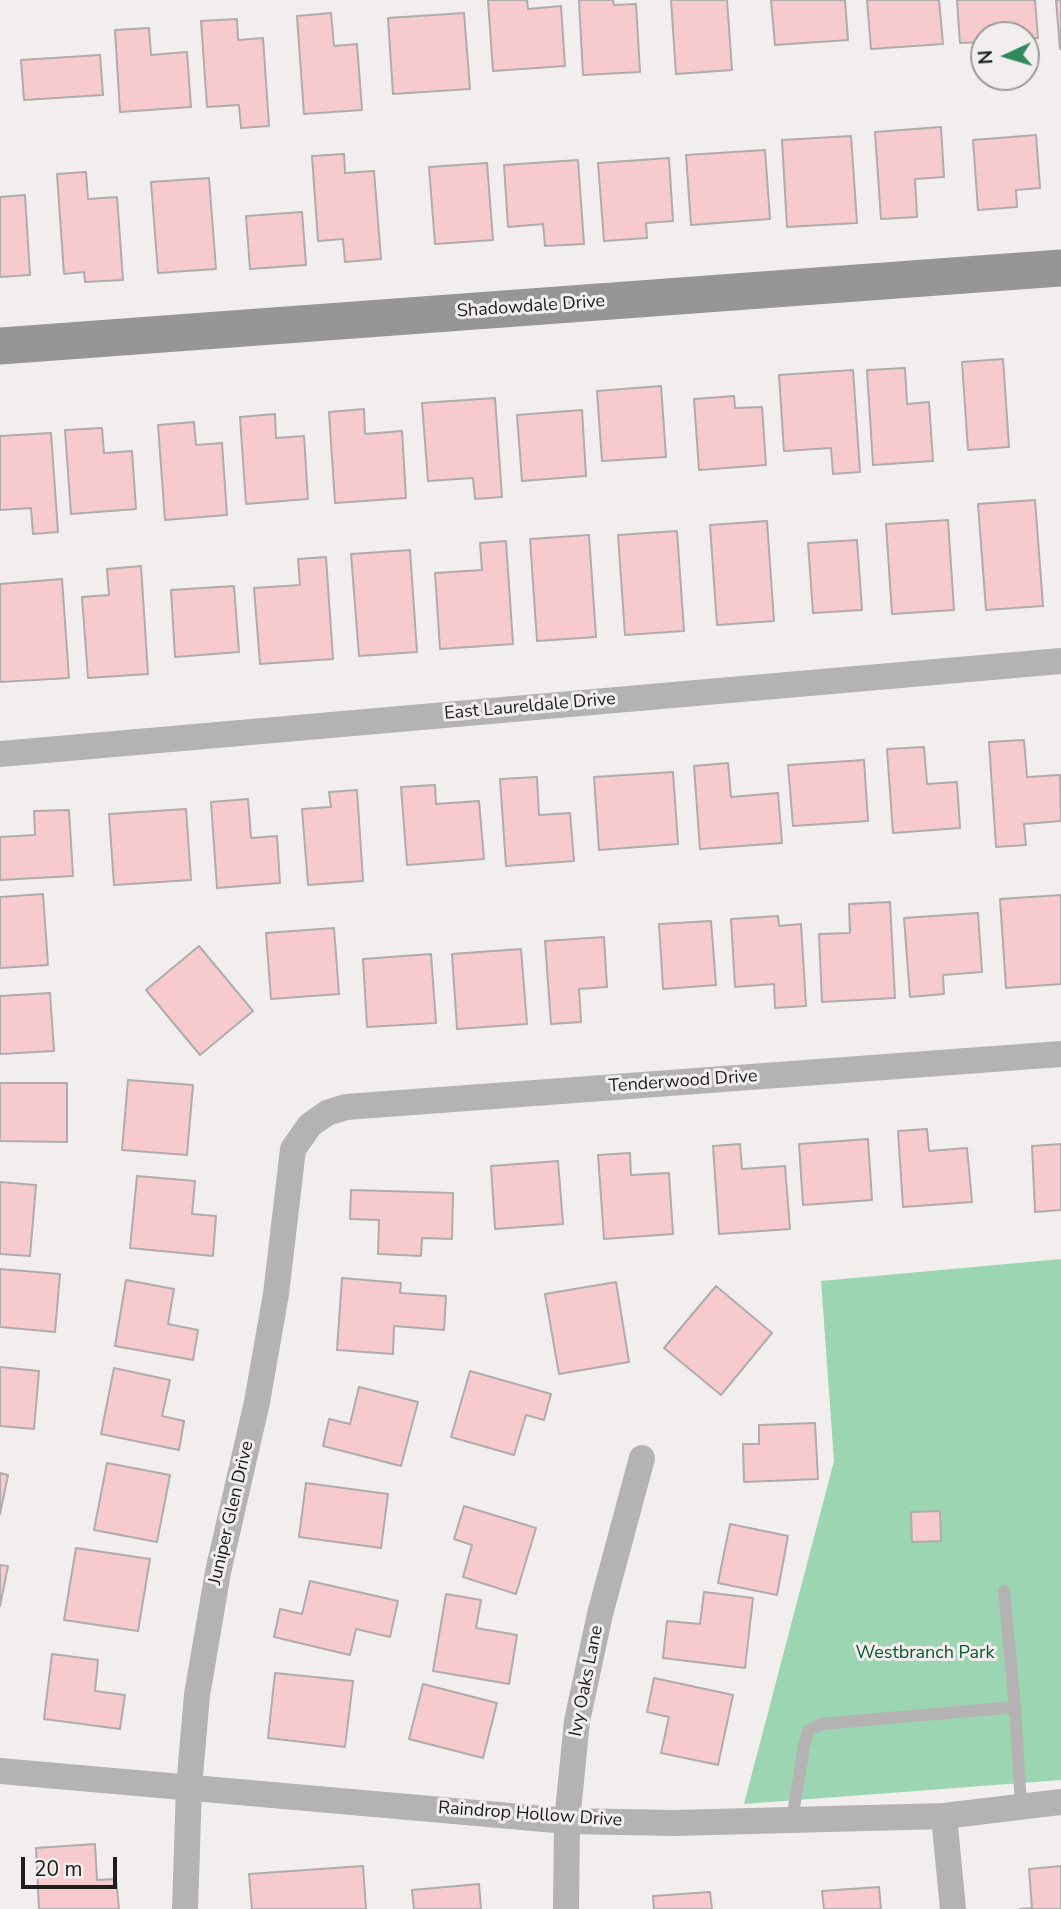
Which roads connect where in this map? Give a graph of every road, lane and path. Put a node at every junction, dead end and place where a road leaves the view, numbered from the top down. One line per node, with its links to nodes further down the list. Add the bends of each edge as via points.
1 (1061, 268): 2 (street, Shadowdale Drive)
2 (0, 345)
3 (1061, 661): 4 (street, East Laureldale Drive)
4 (0, 754)
5 (1061, 1054): 6 (street, Tenderwood Drive, via 346,1107)
6 (310, 1125): 11 (street, Juniper Glen Drive, via 293,1149 276,1294 197,1695)
7 (642, 1458): 16 (street, Ivy Oaks Lane, via 600,1614 578,1721)
8 (1004, 1591): 9 (lane)
9 (1016, 1707): 13 (lane); 15 (lane, via 821,1724 808,1731)
10 (0, 1771): 11 (street, Raindrop Hollow Drive)
11 (189, 1787): 16 (street, Raindrop Hollow Drive); 17 (street, Juniper Glen Drive)
12 (1061, 1802): 13 (street, Raindrop Hollow Drive)
13 (1021, 1807): 14 (street, Raindrop Hollow Drive)
14 (944, 1816): 15 (street, Raindrop Hollow Drive); 19 (street)
15 (792, 1820): 16 (street, Raindrop Hollow Drive)
16 (567, 1821): 18 (street, Ivy Oaks Lane)
17 (185, 1909)
18 (566, 1909)
19 (953, 1909)

